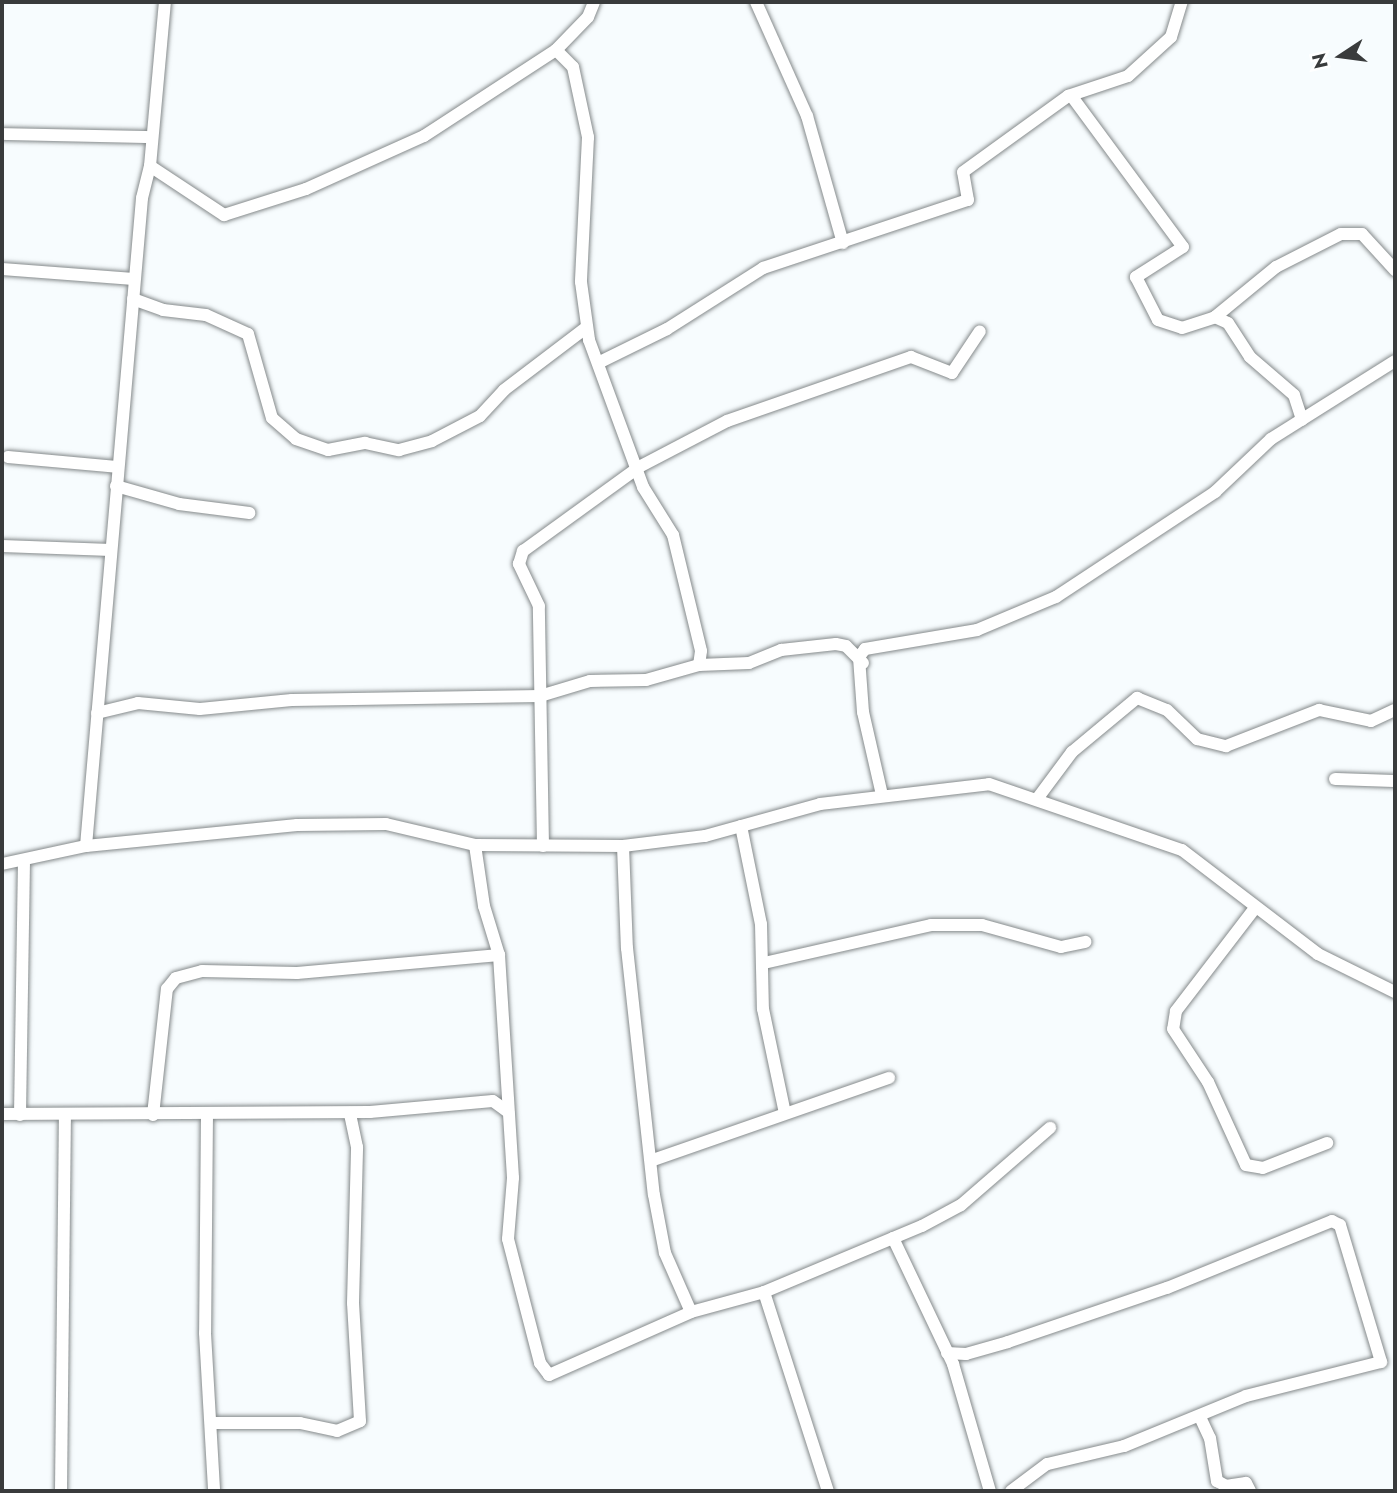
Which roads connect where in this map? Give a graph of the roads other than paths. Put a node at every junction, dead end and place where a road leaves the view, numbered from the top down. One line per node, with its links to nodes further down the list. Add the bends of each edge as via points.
1 (165, 2): 8 (street)
2 (594, 2): 5 (street, via 588,17)
3 (756, 2): 10 (street, via 807,116)
4 (1182, 2): 6 (street, via 1166,43 1128,76 1103,81)
5 (556, 50): 9 (street, via 415,141 233,214 217,213); 17 (street, via 573,67 588,137 581,282)
6 (1073, 98): 10 (street, via 1068,96 1017,128 963,172 968,200); 16 (street, via 1183,247 1136,278 1149,307 1158,320 1176,328)
7 (2, 134): 8 (street)
8 (151, 137): 9 (street)
9 (150, 166): 13 (street)
10 (843, 243): 21 (street, via 763,268 667,329)
11 (2, 269): 13 (street)
12 (1395, 270): 15 (street, via 1362,234 1341,234 1276,267)
13 (134, 279): 14 (street)
14 (133, 299): 17 (street, via 163,310 206,315 248,334 272,418 296,439 328,450 365,443 399,450 432,441 480,416 504,390); 24 (street)
15 (1234, 304): 16 (street); 19 (street)
16 (1215, 317): 19 (street)
17 (587, 327): 21 (street)
18 (980, 331): 25 (street, via 952,373 911,357 865,370 727,421)
19 (1236, 333): 22 (street, via 1250,357 1294,395)
20 (1395, 361): 22 (street)
21 (598, 363): 25 (street)
22 (1302, 419): 30 (street, via 1252,453 1215,492 1056,597 977,631 868,647 859,657)
23 (8, 457): 24 (street)
24 (117, 467): 26 (street)
25 (639, 467): 31 (street, via 643,487 673,535 701,651); 32 (street, via 554,526 519,558 539,606)
26 (116, 486): 27 (street, via 179,504); 29 (street)
27 (249, 513)
28 (2, 546): 29 (street)
29 (111, 550): 34 (street)
30 (863, 663): 31 (street, via 842,644 781,650 749,663); 37 (street, via 863,712)
31 (699, 665): 32 (street, via 646,680 590,681)
32 (540, 696): 34 (street, via 292,700 200,709 138,703); 42 (street)
33 (1395, 710): 38 (street, via 1371,721 1319,710 1226,746 1197,738 1167,710 1138,698 1072,752)
34 (97, 713): 41 (street)
35 (1335, 779): 36 (street)
36 (1395, 781)
37 (882, 795): 38 (street, via 966,783); 39 (street, via 773,814)
38 (1037, 799): 46 (street, via 1182,850)
39 (741, 826): 43 (street); 49 (street)
40 (475, 845): 41 (street, via 386,824 358,824 297,825); 42 (street); 48 (street, via 484,906)
41 (86, 846): 44 (street)
42 (543, 846): 43 (street)
43 (623, 846): 64 (street, via 627,948)
44 (24, 862): 45 (street); 59 (street)
45 (2, 864)
46 (1255, 908): 50 (street, via 1318,954); 63 (street, via 1176,1011 1173,1029 1208,1082 1246,1165 1263,1168)
47 (1085, 942): 49 (street, via 1061,947 982,925 931,925)
48 (499, 955): 52 (street); 60 (street, via 297,973 202,971 176,978 167,989)
49 (764, 963): 56 (street, via 763,1009)
50 (1395, 992)
51 (889, 1077): 56 (street)
52 (506, 1084): 53 (street); 55 (street)
53 (493, 1101): 54 (street); 55 (street)
54 (349, 1112): 58 (street); 70 (street, via 357,1147 353,1303 360,1421 337,1431 300,1423)
55 (508, 1112): 67 (street, via 513,1178 508,1239 544,1372 560,1371)
56 (785, 1113): 64 (street)
57 (2, 1114): 59 (street)
58 (208, 1114): 60 (street); 70 (street, via 205,1333)
59 (20, 1115): 61 (street)
60 (153, 1115): 61 (street)
61 (65, 1117): 71 (street)
62 (1050, 1128): 65 (street, via 961,1205)
63 (1327, 1143)
64 (653, 1160): 67 (street, via 665,1253)
65 (893, 1238): 66 (street); 68 (street)
66 (764, 1292): 67 (street); 73 (street)
67 (691, 1312)
68 (947, 1353): 69 (street, via 966,1354 1021,1337 1338,1222 1381,1362 1246,1396); 74 (street)
69 (1200, 1417): 75 (street, via 1124,1446 1047,1464); 76 (street, via 1210,1438 1217,1481 1226,1486 1246,1483)
70 (211, 1423): 72 (street)
71 (61, 1491)
72 (214, 1491)
73 (828, 1491)
74 (990, 1491)
75 (1011, 1491)
76 (1250, 1491)

